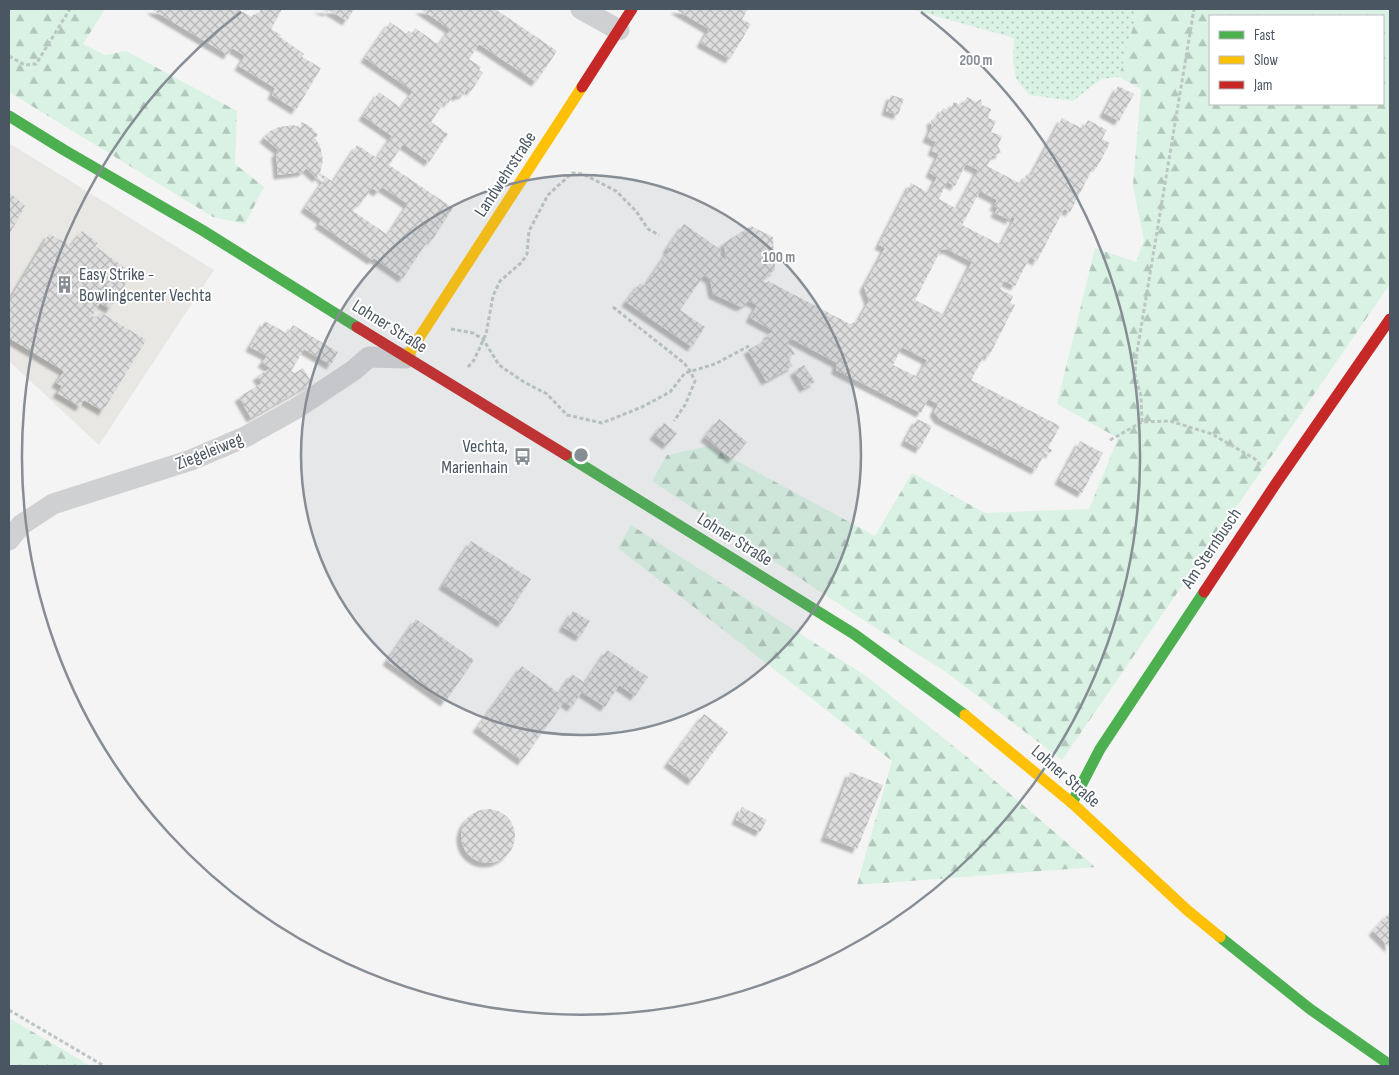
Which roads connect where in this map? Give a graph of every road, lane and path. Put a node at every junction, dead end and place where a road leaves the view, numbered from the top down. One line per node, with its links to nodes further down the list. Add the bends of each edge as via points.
1 (70, 9): 6 (path, via 36,64 25,65)
2 (581, 9): 5 (street)
3 (632, 9): 5 (main road, Landwehrstraße)
4 (1194, 9): 18 (path, via 1136,358 1135,375 1141,396)
5 (619, 30): 10 (main road, Landwehrstraße)
6 (9, 56)
7 (9, 116): 14 (main road, Lohner Straße, via 229,246)
8 (659, 235): 12 (path, via 648,229 616,191 583,174 572,173 548,195 529,231 522,262 500,281 493,296)
9 (613, 308): 15 (path, via 684,362)
10 (433, 317): 12 (path, via 451,328); 14 (main road, Landwehrstraße)
11 (1390, 319): 20 (main road, Am Sternbusch)
12 (484, 339): 15 (path, via 499,365 546,394 567,415 602,423 670,392); 16 (path, via 474,360)
13 (749, 346): 15 (path, via 715,364)
14 (406, 358): 16 (main road, Lohner Straße); 21 (street, Ziegeleiweg, via 369,357 296,408 245,437 191,460 53,504 22,525)
15 (690, 371): 17 (path, via 695,381)
16 (452, 384): 22 (main road, Lohner Straße, via 854,634 974,721)
17 (674, 421)
18 (1142, 422): 19 (path); 20 (path, via 1170,421 1212,434 1255,459)
19 (1110, 440)
20 (1276, 482): 22 (main road, Am Sternbusch, via 1100,748)
21 (9, 540)
22 (1072, 803): 24 (main road, Lohner Straße, via 1187,910 1310,1009)
23 (9, 1010): 25 (path)
24 (1390, 1065)
25 (104, 1066)

